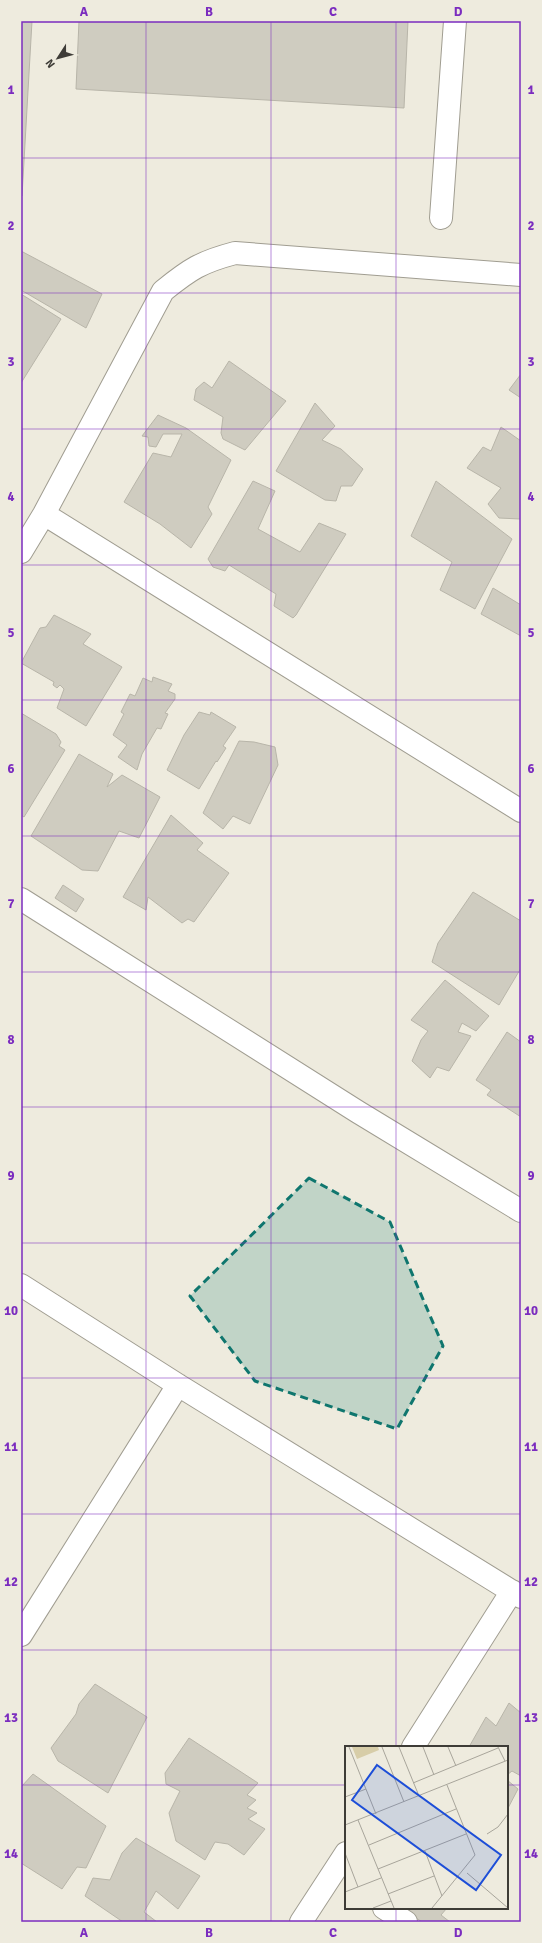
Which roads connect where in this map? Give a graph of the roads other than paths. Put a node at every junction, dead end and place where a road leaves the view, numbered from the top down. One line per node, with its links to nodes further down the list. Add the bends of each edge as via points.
1 (455, 21): 2 (street)
2 (441, 218)
3 (521, 275): 4 (street, via 235,253 211,259 188,271 163,291)
4 (44, 514): 5 (street); 6 (street)
5 (21, 552)
6 (521, 811)
7 (21, 899): 8 (street, via 351,1108)
8 (521, 1211)
9 (21, 1285): 10 (street)
10 (178, 1385): 11 (street); 12 (street)
11 (516, 1594): 13 (street)
12 (21, 1635)
13 (414, 1746)
14 (345, 1856): 15 (street)
15 (339, 1879): 17 (street)
16 (386, 1909): 18 (street)
17 (301, 1922)
18 (406, 1922)

